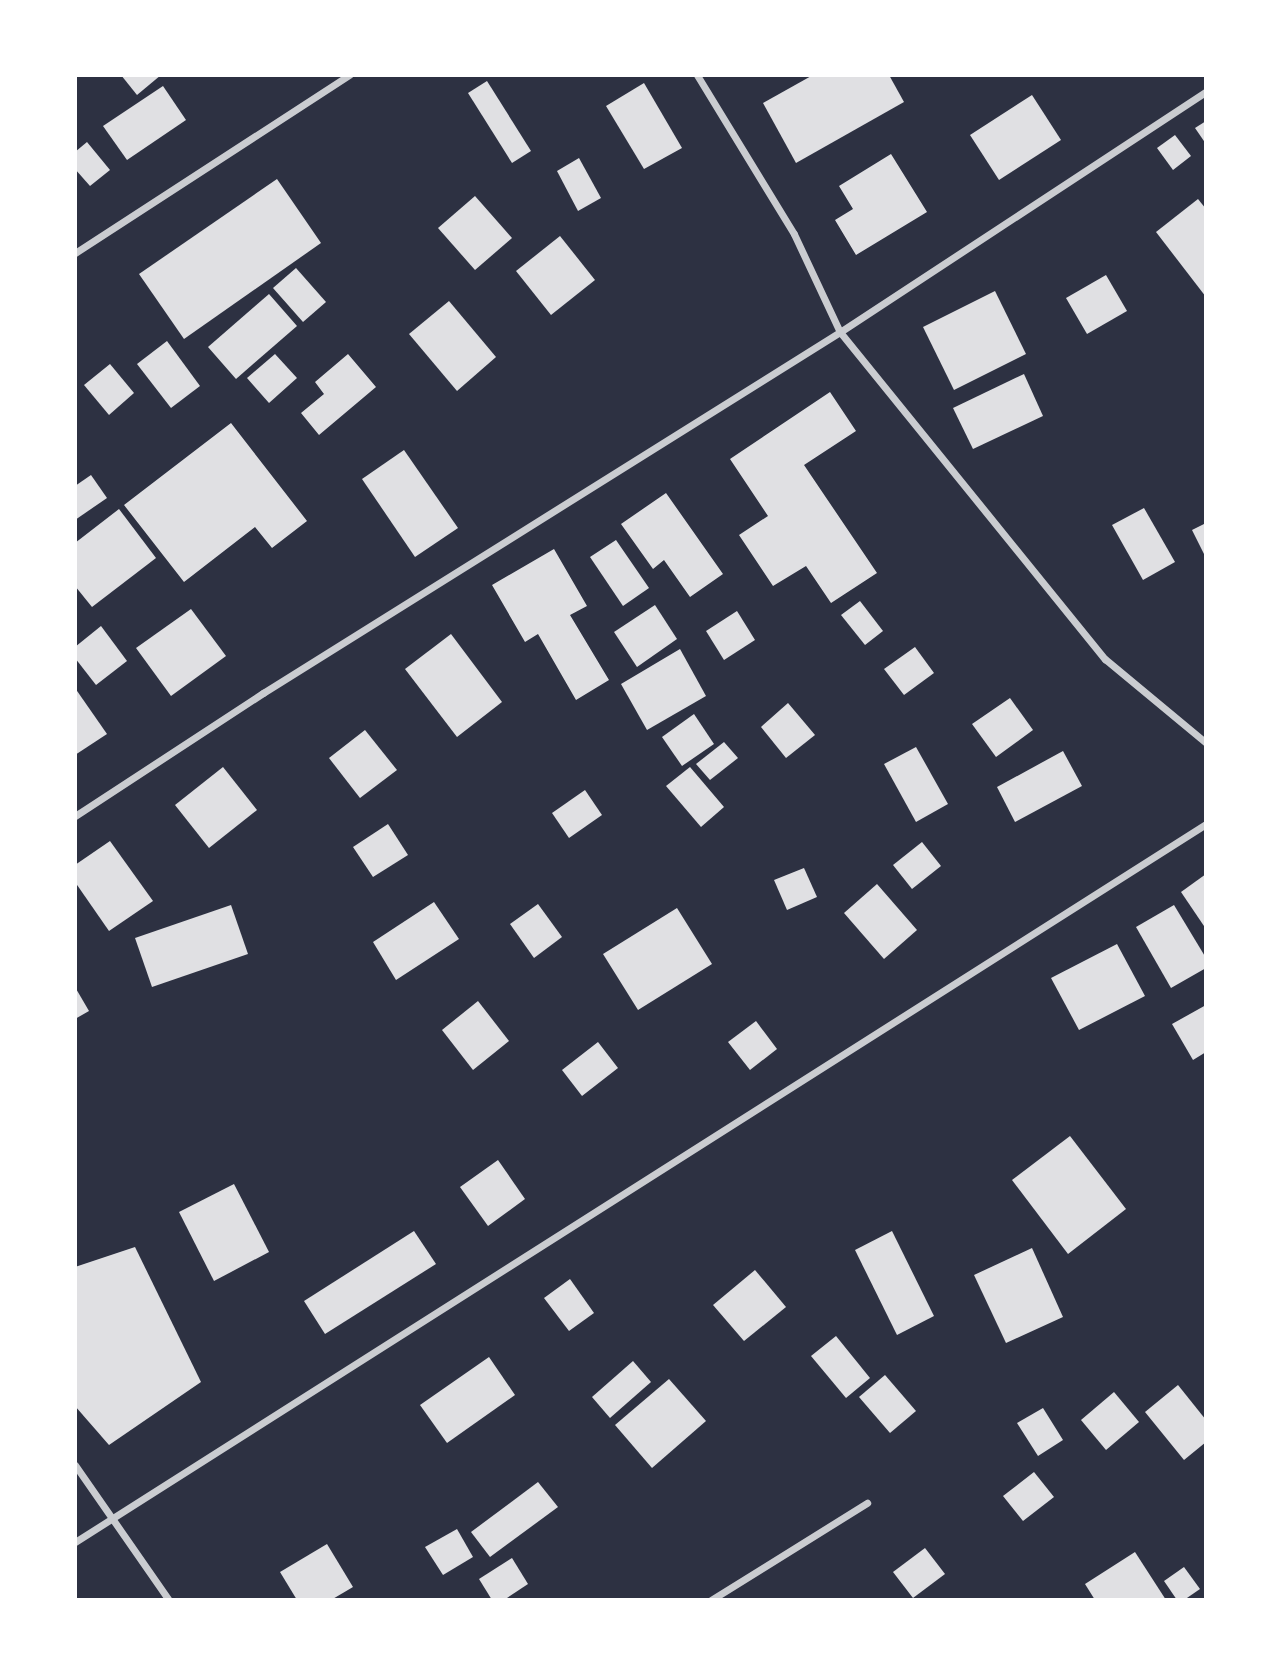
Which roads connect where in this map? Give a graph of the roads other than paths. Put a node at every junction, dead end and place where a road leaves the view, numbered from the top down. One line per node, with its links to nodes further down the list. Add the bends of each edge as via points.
1 (349, 75): 4 (street)
2 (697, 75): 5 (street, via 794,234)
3 (1206, 92): 5 (street)
4 (75, 253)
5 (839, 332): 6 (street, via 1105,659); 7 (street)
6 (1206, 743)
7 (75, 816)
8 (1206, 824): 11 (street)
9 (75, 1465): 11 (street)
10 (867, 1503): 14 (street)
11 (111, 1520): 12 (street); 13 (street)
12 (75, 1542)
13 (169, 1600)
14 (711, 1600)

